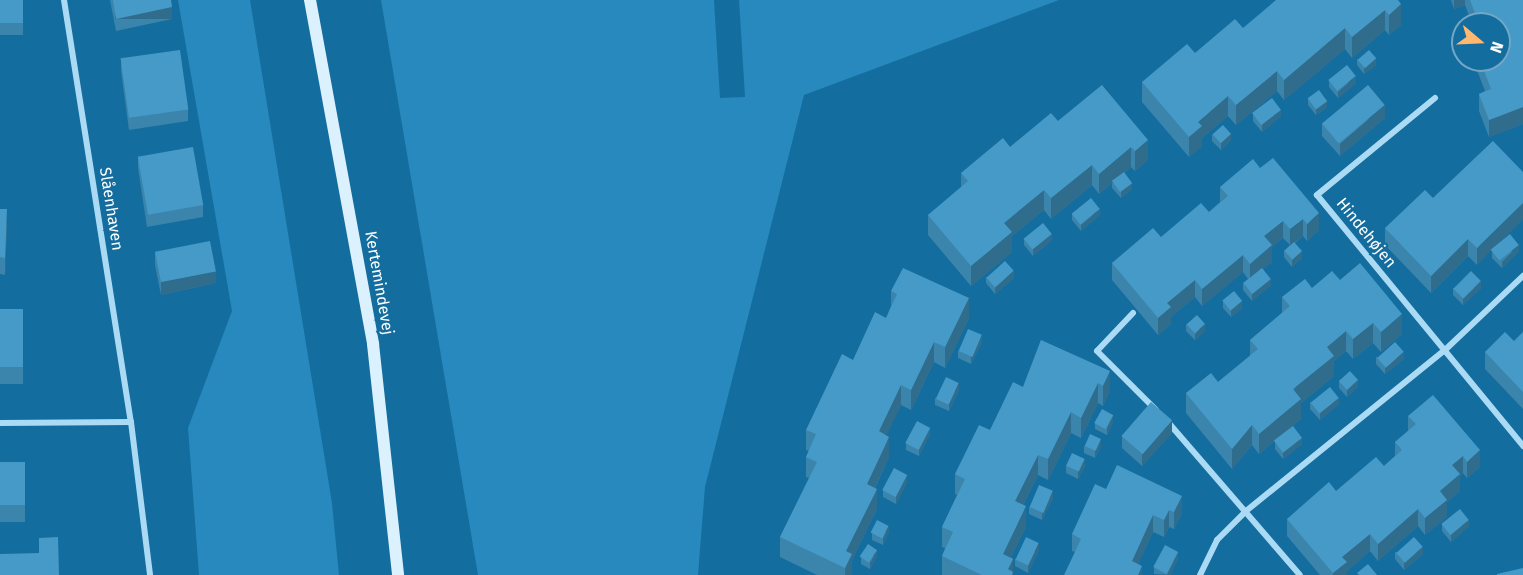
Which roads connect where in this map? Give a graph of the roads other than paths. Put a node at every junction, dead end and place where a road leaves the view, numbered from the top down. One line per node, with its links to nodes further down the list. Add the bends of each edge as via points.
1 (64, 0): 7 (street, Slåenhaven)
2 (310, 0): 12 (main road, Kertemindevej, via 373,344)
3 (1435, 98): 6 (street, Hindehøjen, via 1317,195)
4 (1523, 276): 6 (street)
5 (1133, 314): 10 (street, via 1097,351 1189,443)
6 (1444, 350): 9 (street, Hindehøjen); 10 (street)
7 (131, 422): 8 (street); 11 (street, Slåenhaven)
8 (0, 423)
9 (1523, 446)
10 (1246, 511): 13 (street, via 1217,540); 14 (street)
11 (150, 575)
12 (398, 575)
13 (1200, 575)
14 (1300, 575)

